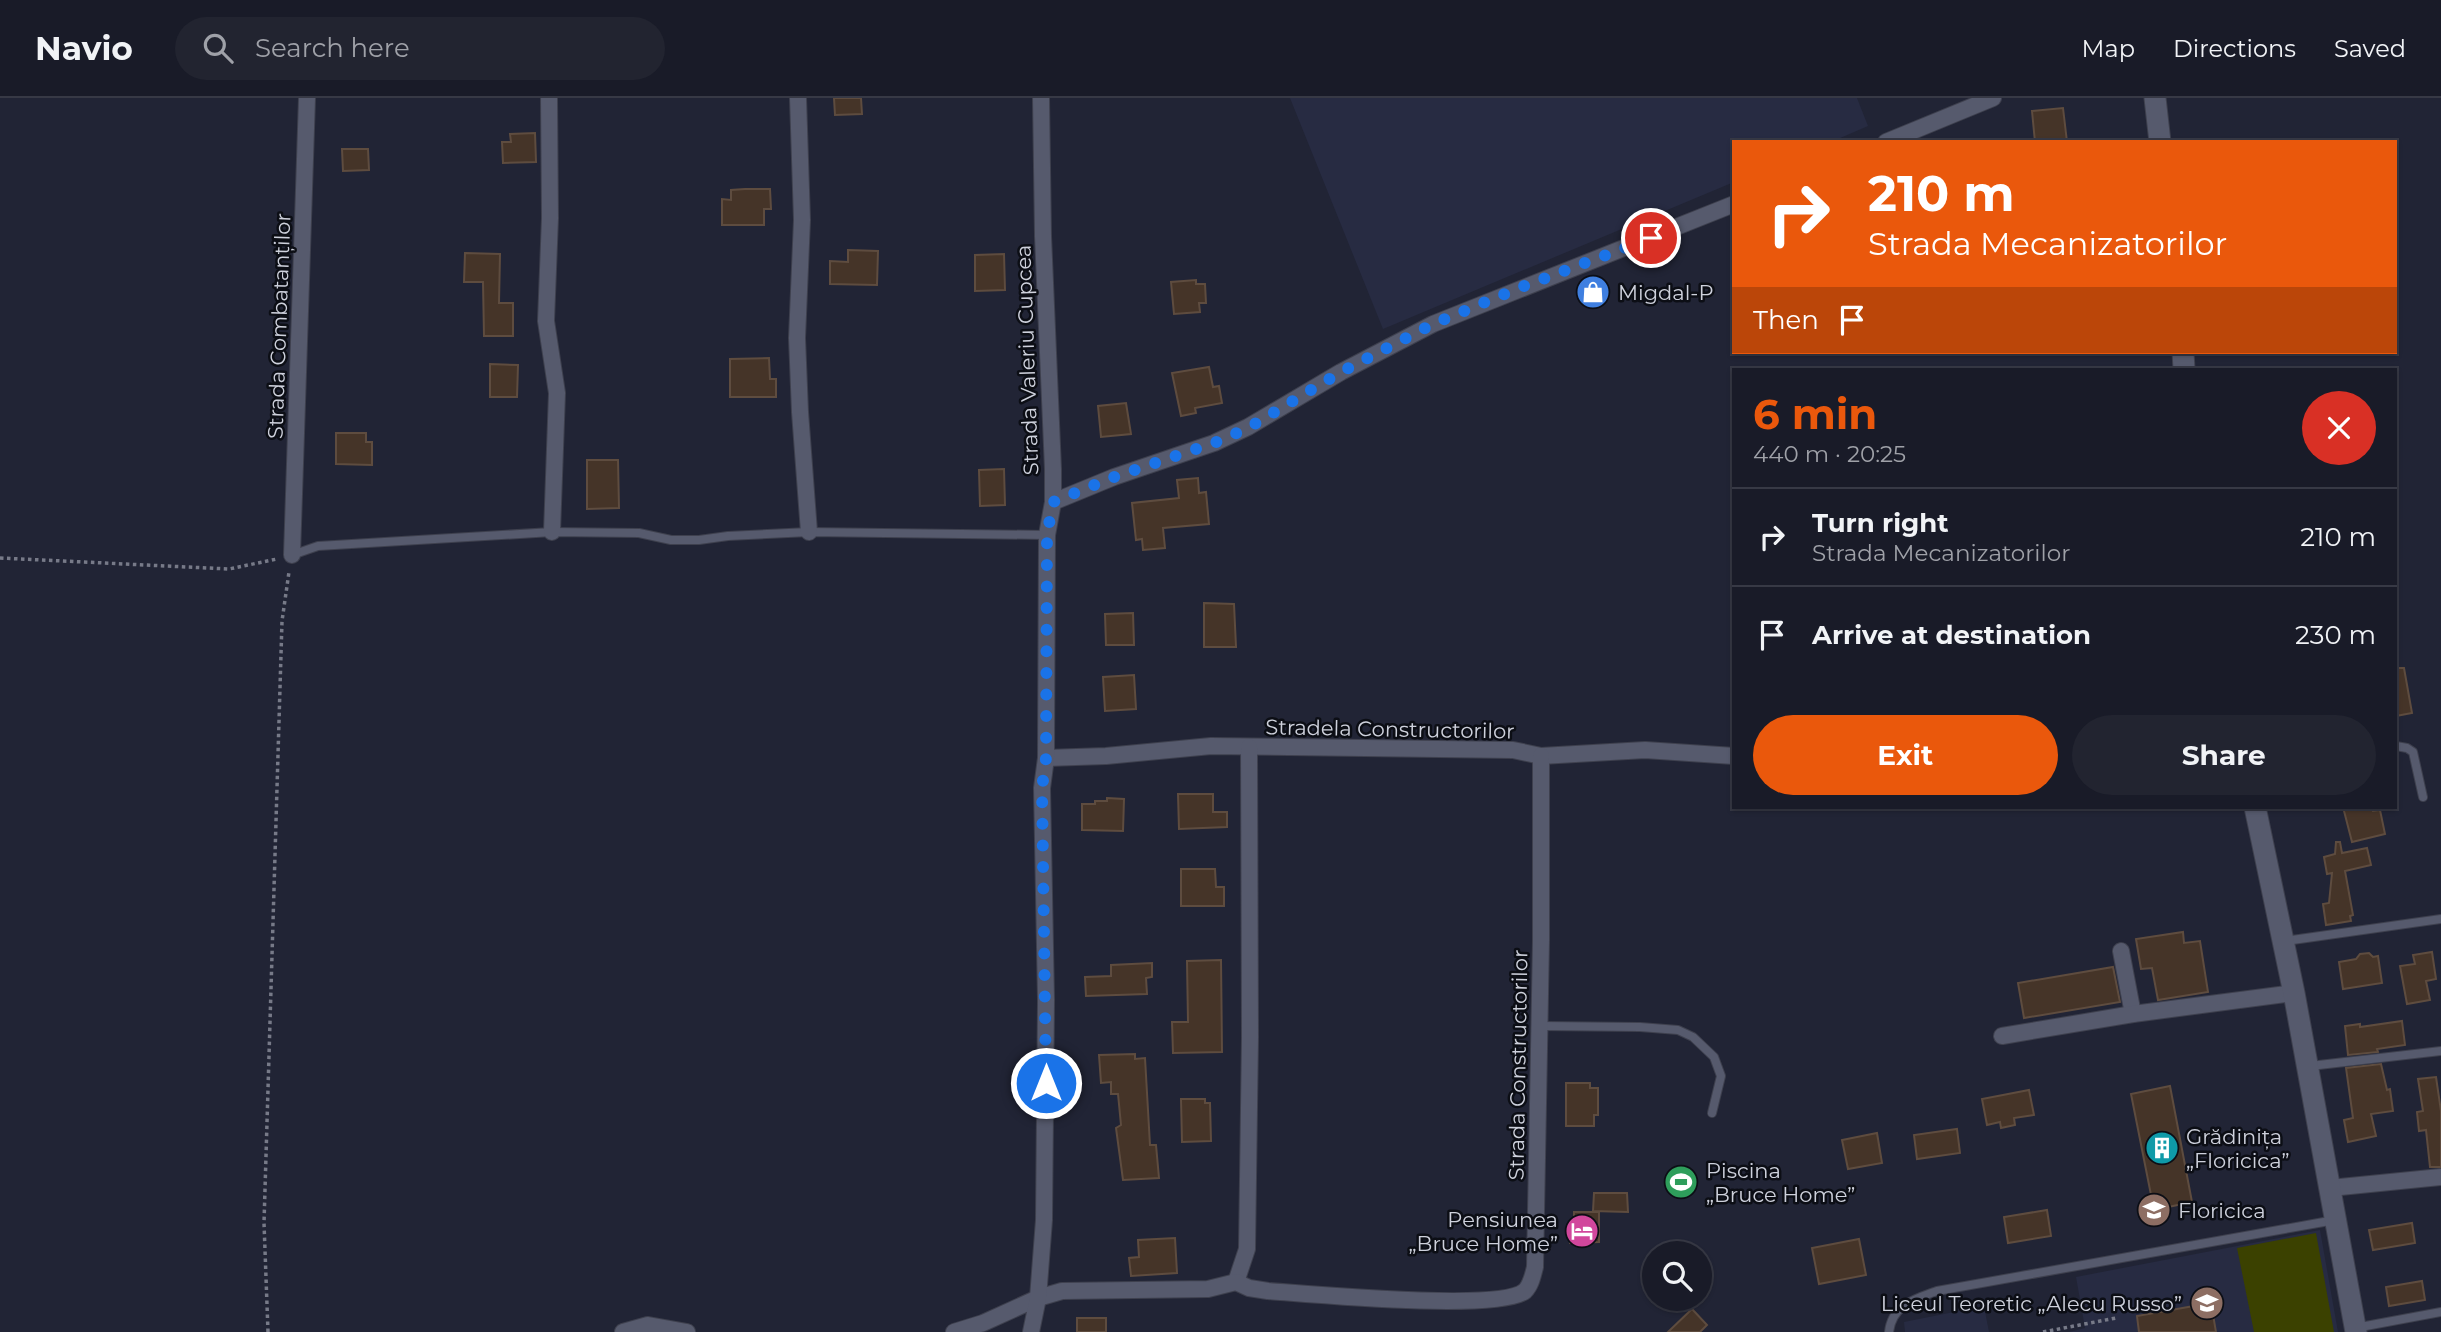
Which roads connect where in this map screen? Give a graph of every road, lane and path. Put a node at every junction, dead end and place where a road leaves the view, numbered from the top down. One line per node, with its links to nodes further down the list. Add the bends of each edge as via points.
1 (307, 98): 14 (street, Strada Combatanților)
2 (549, 98): 11 (street, via 546,321 557,393)
3 (798, 98): 12 (street, via 802,220 797,338)
4 (1041, 98): 10 (street, Strada Valeriu Cupcea)
5 (1993, 98): 7 (street)
6 (2155, 98): 8 (street)
7 (1891, 140)
8 (2160, 140)
9 (1732, 205): 10 (street, via 1433,324 1248,428)
10 (1053, 502): 13 (street, Strada Valeriu Cupcea)
11 (552, 532): 12 (lane, via 639,533 699,540); 14 (lane, via 318,546)
12 (809, 532): 13 (lane)
13 (1047, 535): 20 (street, Strada Valeriu Cupcea)
14 (292, 555): 15 (path, via 229,569); 41 (path, via 282,621 269,1010 264,1223)
15 (0, 558)
16 (2397, 746): 21 (lane, via 2413,752)
17 (1249, 747): 18 (street, Stradela Constructorilor, via 1513,750); 20 (street, Stradela Constructorilor); 36 (street, via 1247,1249)
18 (1541, 756): 19 (street, Stradela Constructorilor, via 1645,750); 28 (street, Strada Constructorilor)
19 (1732, 756)
20 (1046, 758): 37 (street, Strada Valeriu Cupcea, via 1042,788 1044,1220)
21 (2423, 797)
22 (2255, 809): 24 (street)
23 (2441, 919): 24 (lane)
24 (2283, 941): 26 (street)
25 (2121, 951): 27 (street)
26 (2294, 993): 27 (street); 31 (street)
27 (2133, 1014): 29 (street)
28 (1539, 1026): 32 (lane, via 1640,1027 1678,1030 1693,1037 1714,1057 1721,1076); 36 (street, Strada Constructorilor, via 1535,1267 1524,1291 1498,1298 1438,1302 1268,1291)
29 (2002, 1036)
30 (2441, 1051): 31 (lane)
31 (2307, 1066): 34 (street)
32 (1712, 1113)
33 (2441, 1177): 34 (street)
34 (2330, 1188): 35 (street)
35 (2337, 1220): 40 (street); 46 (lane, via 1937,1291 1896,1310)
36 (1236, 1282): 37 (street, Strada Constructorilor, via 1208,1289 1062,1291)
37 (1038, 1298): 44 (street, Strada Constructorilor); 45 (street, Strada Valeriu Cupcea)
38 (2441, 1312): 40 (lane)
39 (2116, 1318): 47 (path)
40 (2356, 1330)
41 (268, 1332)
42 (623, 1332): 43 (street, via 648,1325)
43 (687, 1332)
44 (954, 1332)
45 (1031, 1332)
46 (1889, 1332)
47 (2043, 1332)

